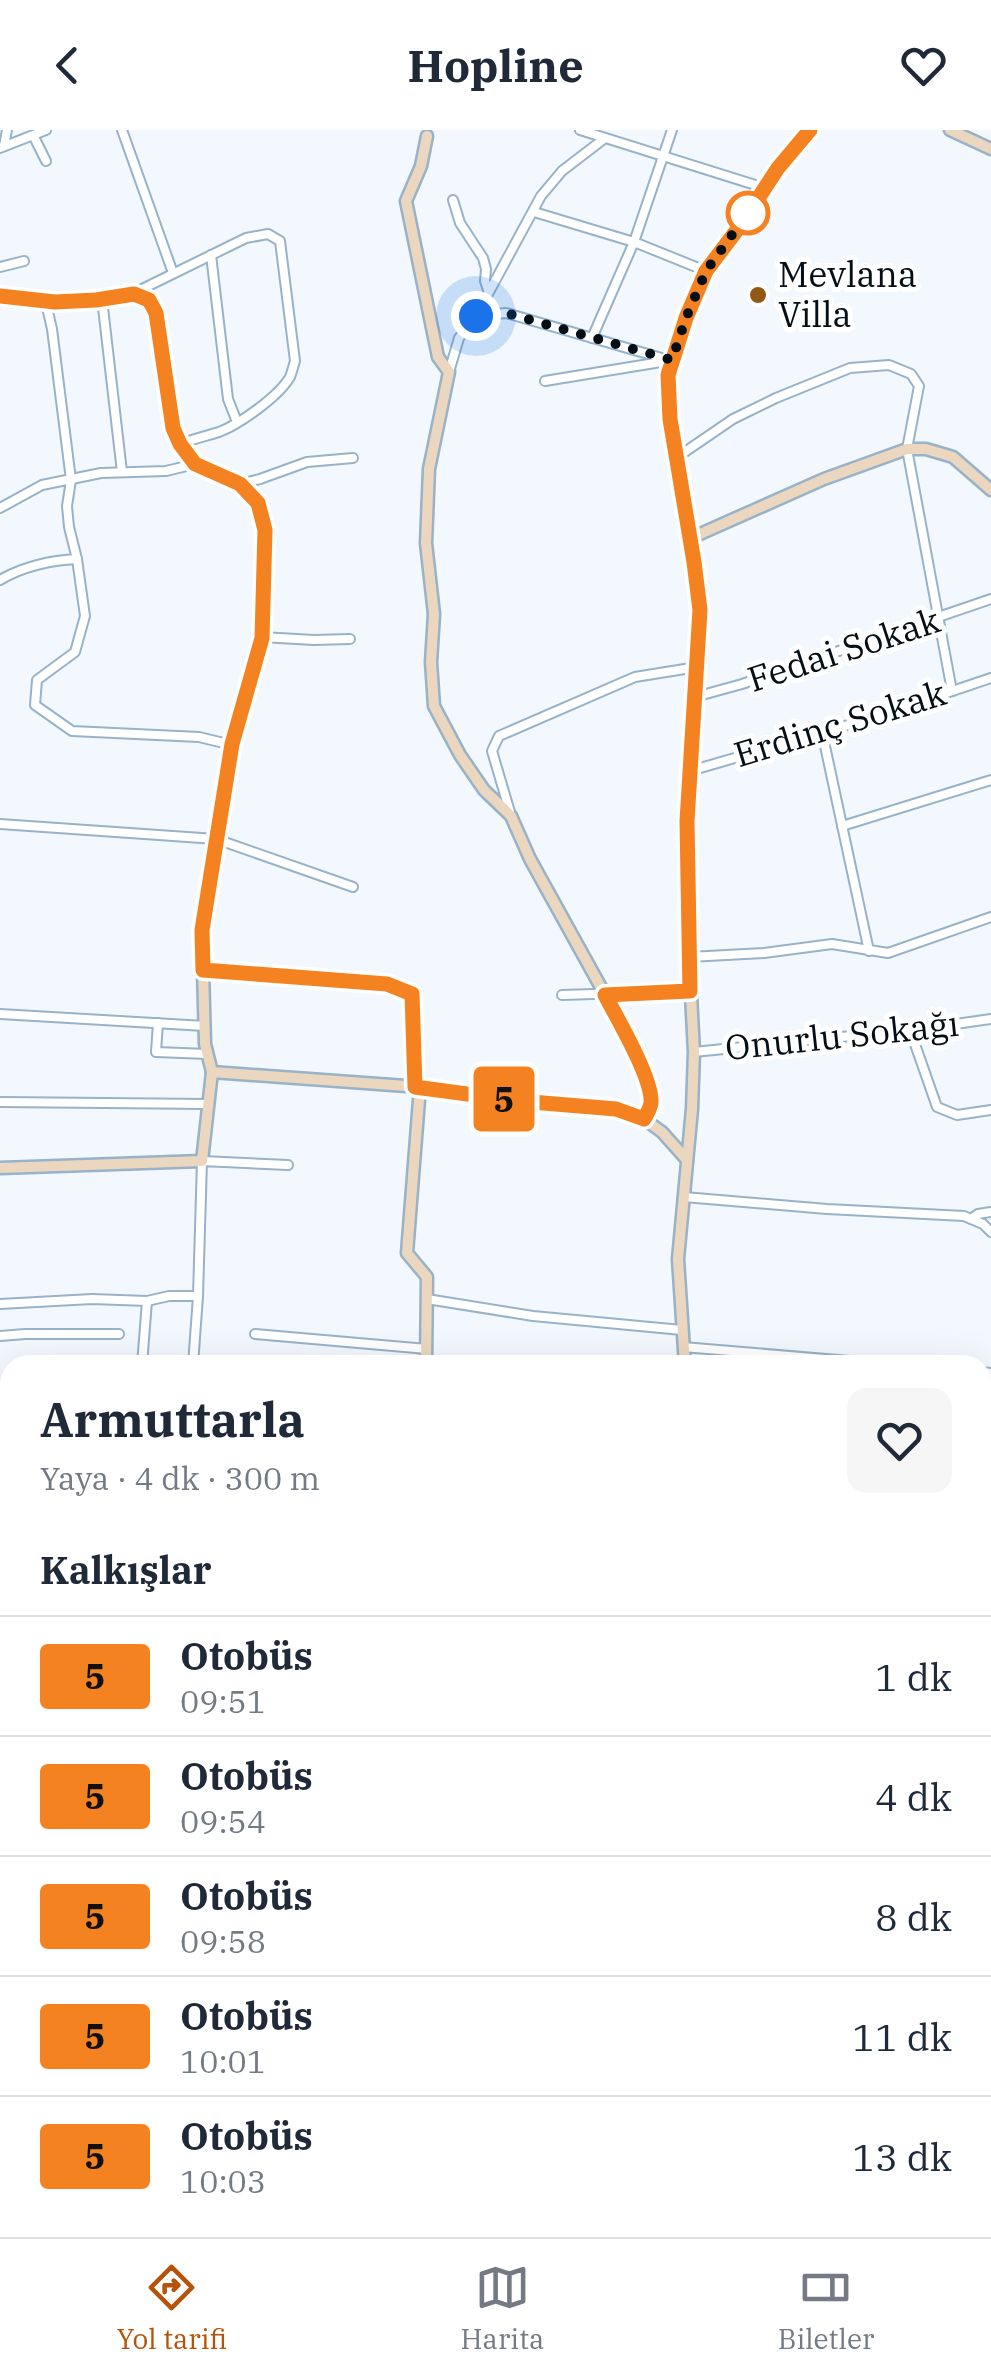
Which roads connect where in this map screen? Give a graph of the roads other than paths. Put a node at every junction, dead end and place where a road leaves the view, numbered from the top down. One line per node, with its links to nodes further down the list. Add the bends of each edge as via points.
1 (7, 130): 11 (street)
2 (46, 130): 9 (street)
3 (122, 130): 23 (street)
4 (580, 130): 10 (street)
5 (672, 130): 13 (street)
6 (810, 130): 15 (street)
7 (952, 130): 12 (street)
8 (426, 136): 32 (street, via 406,201 438,357)
9 (34, 137): 11 (street); 14 (street)
10 (605, 138): 13 (street); 17 (street, via 562,170)
11 (2, 147)
12 (991, 148)
13 (664, 156): 15 (street); 18 (street)
14 (46, 161)
15 (765, 188): 22 (street)
16 (454, 200): 24 (street, via 483,258)
17 (534, 212): 18 (street); 24 (street)
18 (634, 242): 22 (street); 30 (street)
19 (211, 254): 23 (street); 34 (street, via 228,398); 34 (street, via 246,238 268,234 280,241 295,362 280,389)
20 (24, 260): 21 (street)
21 (0, 268)
22 (706, 271): 31 (street)
23 (173, 273): 25 (street)
24 (488, 290): 29 (street)
25 (134, 294): 27 (street); 35 (street, via 149,300 156,313)
26 (0, 296): 28 (street)
27 (102, 299): 28 (street); 40 (street)
28 (45, 300): 41 (street)
29 (476, 316): 30 (street, via 506,313); 32 (street, via 459,338)
30 (592, 338): 31 (street)
31 (672, 360): 33 (street); 38 (street)
32 (449, 372): 60 (street, via 429,469 434,706 484,790)
33 (545, 381)
34 (237, 422): 35 (street)
35 (180, 444): 39 (street)
36 (908, 449): 38 (street, via 920,386 890,365 850,368 776,398); 43 (street, via 952,457); 45 (street); 49 (street)
37 (353, 458): 42 (street, via 307,462)
38 (676, 458): 45 (street)
39 (195, 464): 40 (street); 42 (street)
40 (122, 472): 41 (street)
41 (71, 480): 44 (street, via 42,485); 46 (street, via 68,527)
42 (240, 484): 50 (street, via 258,503 265,530)
43 (991, 490)
44 (0, 508)
45 (690, 538): 52 (street, via 700,610)
46 (76, 558): 47 (street); 57 (street, via 85,616 75,652 38,680 35,705 72,731)
47 (0, 580)
48 (991, 599): 49 (street, Fedai Sokak)
49 (939, 618): 54 (street); 55 (street, Fedai Sokak)
50 (262, 638): 51 (street); 57 (street)
51 (350, 639)
52 (697, 667): 55 (street); 60 (street, via 635,677 499,736 492,751)
53 (991, 678): 54 (street, Erdinç Sokak)
54 (952, 691): 56 (street, Erdinç Sokak)
55 (695, 696): 58 (street)
56 (822, 732): 58 (street, Erdinç Sokak); 62 (street)
57 (232, 744): 63 (street)
58 (690, 771): 67 (street)
59 (991, 780): 62 (street)
60 (511, 816): 71 (street)
61 (0, 824): 63 (street)
62 (842, 826): 66 (street)
63 (216, 840): 64 (street); 68 (street)
64 (353, 886)
65 (991, 917): 66 (street, via 888,953)
66 (869, 951): 67 (street, via 832,944)
67 (688, 957): 69 (street)
68 (203, 970): 75 (street); 80 (street, via 387,984 412,994)
69 (690, 991): 71 (street); 77 (street)
70 (562, 995): 71 (street)
71 (605, 995): 84 (street, via 647,1082 651,1103)
72 (0, 1014): 74 (street)
73 (991, 1019): 76 (street, Onurlu Sokağı)
74 (158, 1023): 75 (street); 78 (street, via 156,1052)
75 (205, 1026): 78 (street)
76 (910, 1030): 77 (street, Onurlu Sokağı); 83 (street, via 937,1107 957,1115)
77 (694, 1052): 85 (street)
78 (208, 1054): 79 (street)
79 (212, 1072): 80 (street); 82 (street)
80 (418, 1087): 84 (street, via 616,1109); 94 (street, via 407,1253 427,1277)
81 (0, 1102): 82 (street)
82 (208, 1104): 86 (street)
83 (991, 1110)
84 (644, 1119): 85 (street)
85 (687, 1160): 89 (street)
86 (202, 1161): 87 (street); 88 (street); 93 (street)
87 (288, 1165)
88 (0, 1168)
89 (684, 1196): 91 (street); 97 (street, via 678,1259)
90 (991, 1212): 91 (street)
91 (971, 1219): 92 (street)
92 (991, 1232)
93 (198, 1296): 95 (street); 104 (street)
94 (427, 1299): 97 (street); 102 (street)
95 (147, 1300): 96 (street); 103 (street)
96 (0, 1304)
97 (682, 1330): 101 (street)
98 (119, 1334): 100 (street)
99 (255, 1334): 102 (street)
100 (0, 1336)
101 (684, 1348): 106 (street); 107 (street)
102 (427, 1349): 105 (street)
103 (143, 1355)
104 (194, 1355)
105 (427, 1355)
106 (684, 1355)
107 (772, 1355)

